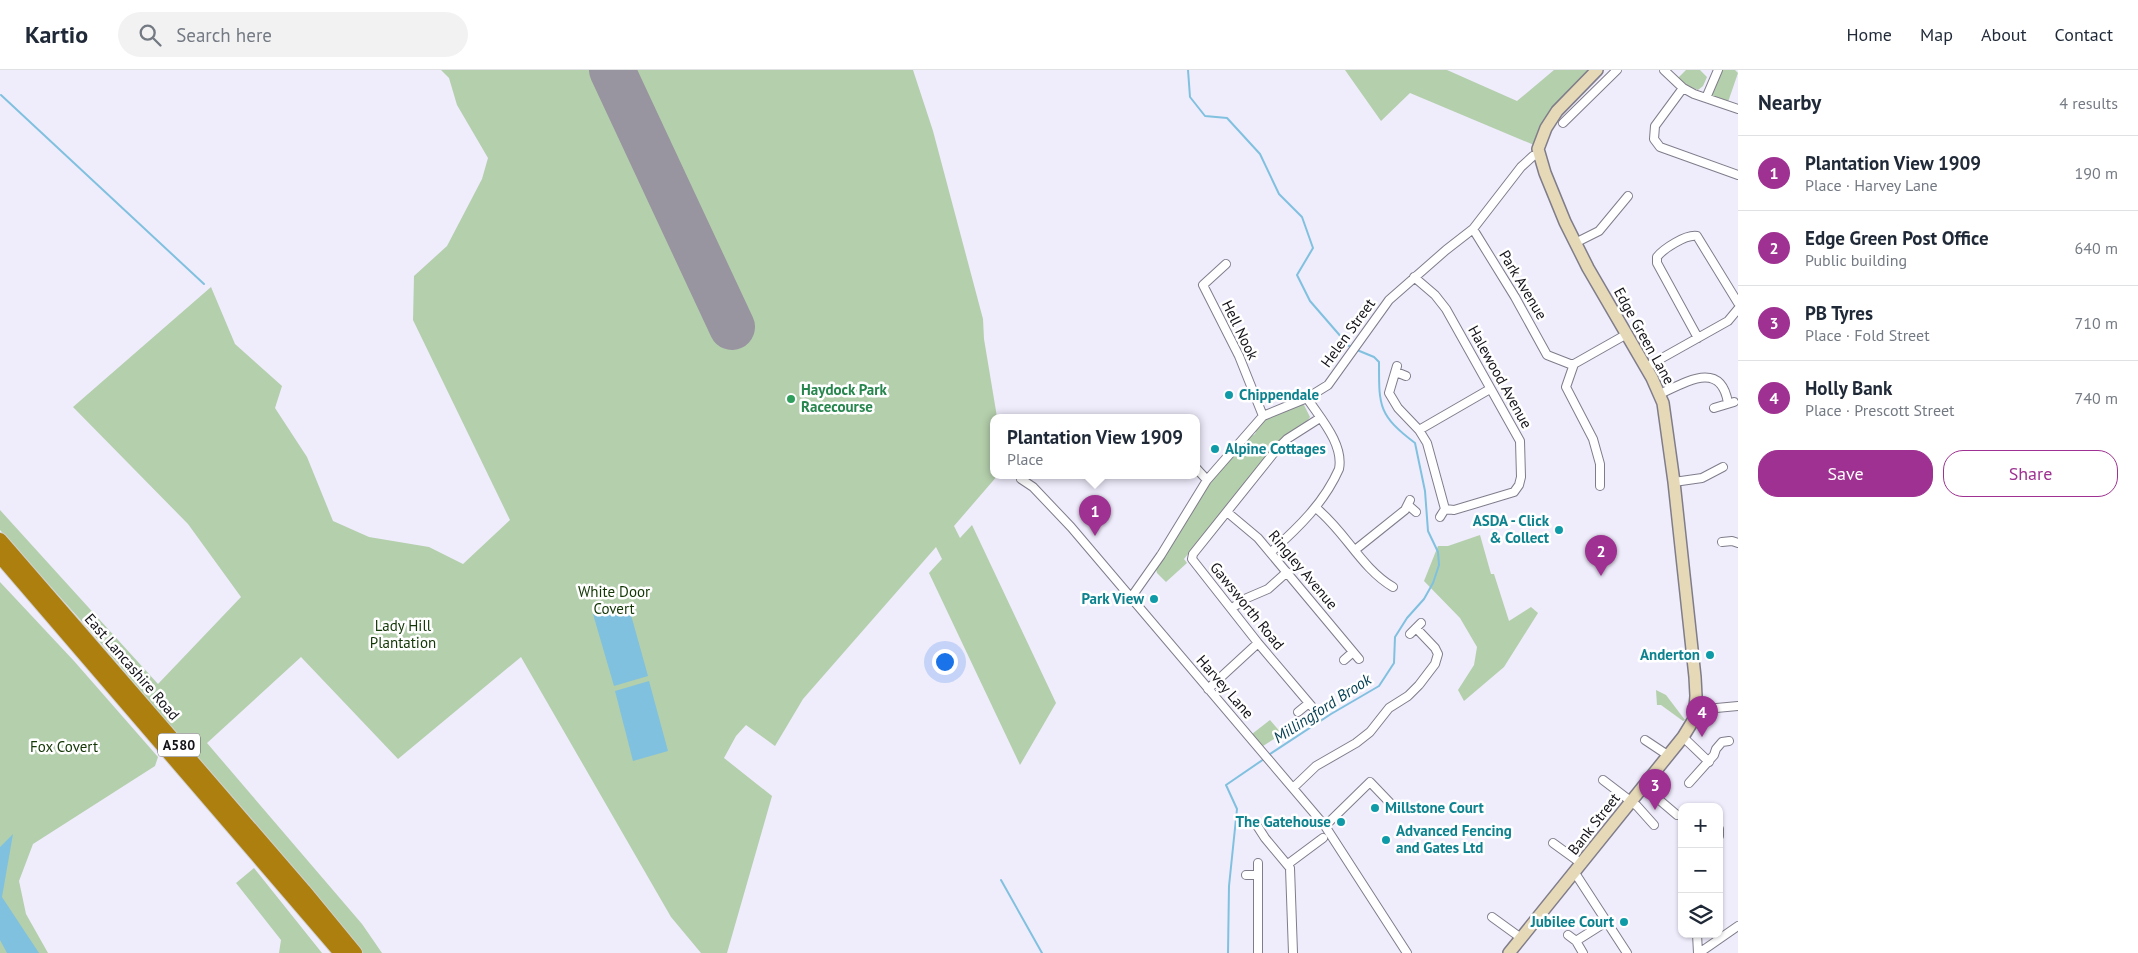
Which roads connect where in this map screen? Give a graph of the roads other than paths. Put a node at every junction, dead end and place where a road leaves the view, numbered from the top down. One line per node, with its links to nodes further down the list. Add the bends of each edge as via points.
1 (1597, 70): 9 (street, via 1551,119 1540,143)
2 (1617, 70): 8 (street)
3 (1664, 70): 5 (street)
4 (1718, 70): 6 (street)
5 (1683, 88): 6 (street); 10 (street, via 1655,126 1654,139 1660,147)
6 (1706, 98): 7 (street)
7 (1738, 110)
8 (1563, 123)
9 (1540, 154): 12 (street, Helen Street, via 1521,167); 13 (street, Edge Green Lane, via 1555,200)
10 (1738, 174)
11 (1616, 195): 13 (street, via 1625,198 1596,233)
12 (1473, 229): 15 (street, Helen Street); 20 (street, Park Avenue, via 1547,355)
13 (1575, 243): 18 (street, Edge Green Lane)
14 (1226, 264): 27 (street, Hell Nook, via 1203,285 1239,356)
15 (1414, 277): 23 (street, Halewood Avenue, via 1446,309); 25 (street, Helen Street, via 1390,300 1328,385)
16 (1738, 303): 19 (street, via 1697,236 1689,237 1661,253 1657,263)
17 (1738, 309): 19 (street, via 1728,321)
18 (1627, 334): 20 (street); 21 (street, Edge Green Lane)
19 (1698, 338): 21 (street)
20 (1574, 364): 35 (street, via 1566,390 1593,439 1600,464)
21 (1646, 367): 24 (street, Edge Green Lane)
22 (1406, 376): 29 (street, via 1396,369 1389,393)
23 (1490, 389): 29 (street); 37 (street, Halewood Avenue, via 1520,441 1519,485 1510,494 1454,510)
24 (1660, 394): 26 (street, via 1712,378 1721,382 1731,403); 34 (street, Edge Green Lane)
25 (1308, 398): 27 (street, Helen Street); 28 (street)
26 (1714, 408)
27 (1263, 416): 33 (street, Helen Street)
28 (1320, 418): 36 (street, via 1337,446 1340,461 1336,475); 38 (street, Gawsworth Road, via 1277,449)
29 (1420, 430): 37 (street, via 1431,453)
30 (1723, 467): 34 (street, via 1702,478)
31 (1200, 472): 33 (street)
32 (1021, 479): 50 (street, Harvey Lane, via 1033,487 1071,527)
33 (1207, 480): 50 (street, Helen Street)
34 (1674, 482): 59 (street, Edge Green Lane, via 1695,677)
35 (1600, 486)
36 (1316, 508): 45 (street); 46 (street)
37 (1445, 509): 40 (street)
38 (1227, 512): 46 (street, Ringley Avenue); 51 (street, Gawsworth Road, via 1192,559)
39 (1416, 512): 45 (street, via 1409,502 1394,519)
40 (1440, 517)
41 (1733, 531): 44 (street)
42 (0, 540): 91 (highway, East Lancashire Road / A580)
43 (1722, 542): 44 (street)
44 (1735, 542)
45 (1356, 550): 49 (street, via 1378,578)
46 (1271, 552): 48 (street, Ringley Avenue)
47 (0, 556): 90 (highway, East Lancashire Road / A580)
48 (1287, 572): 51 (street, via 1268,589); 54 (street, Ringley Avenue)
49 (1394, 587)
50 (1130, 599): 57 (street, Harvey Lane)
51 (1232, 608): 53 (street, Gawsworth Road)
52 (1416, 628): 69 (street, via 1438,654 1435,664 1419,685 1389,708 1364,738 1316,766)
53 (1258, 643): 57 (street); 60 (street, Gawsworth Road, via 1311,706)
54 (1353, 652): 55 (street, Ringley Avenue); 56 (street)
55 (1359, 659)
56 (1344, 660)
57 (1208, 689): 69 (street, Harvey Lane)
58 (1738, 706): 59 (street)
59 (1695, 710): 61 (street, Bank Street, via 1694,719)
60 (1298, 712)
61 (1683, 737): 64 (street, Bank Street); 65 (street)
62 (1645, 740): 64 (street)
63 (1729, 741): 65 (street, via 1722,742)
64 (1669, 756): 68 (street, Bank Street)
65 (1709, 762): 67 (street)
66 (1603, 780): 70 (street)
67 (1689, 784)
68 (1644, 787): 70 (street, Bank Street); 72 (street)
69 (1293, 788): 75 (street, Harvey Lane)
70 (1631, 802): 74 (street); 80 (street, Bank Street)
71 (1393, 806): 75 (street, via 1370,782)
72 (1677, 815)
73 (1256, 824): 79 (street)
74 (1654, 825)
75 (1325, 826): 94 (street, Harvey Lane)
76 (1323, 838): 79 (street)
77 (1553, 843): 80 (street)
78 (1258, 862): 82 (street)
79 (1288, 864): 93 (street, via 1291,870)
80 (1578, 868): 84 (street); 87 (street, Bank Street)
81 (1246, 875): 82 (street)
82 (1258, 875): 92 (street)
83 (1492, 917): 87 (street)
84 (1606, 922): 89 (street); 97 (street)
85 (1738, 926): 98 (street)
86 (1568, 935): 89 (street)
87 (1521, 938): 95 (street, Bank Street)
88 (1697, 938): 98 (street)
89 (1576, 941): 96 (street)
90 (341, 953)
91 (355, 953)
92 (1258, 953)
93 (1293, 953)
94 (1407, 953)
95 (1509, 953)
96 (1583, 953)
97 (1626, 953)
98 (1698, 953)

